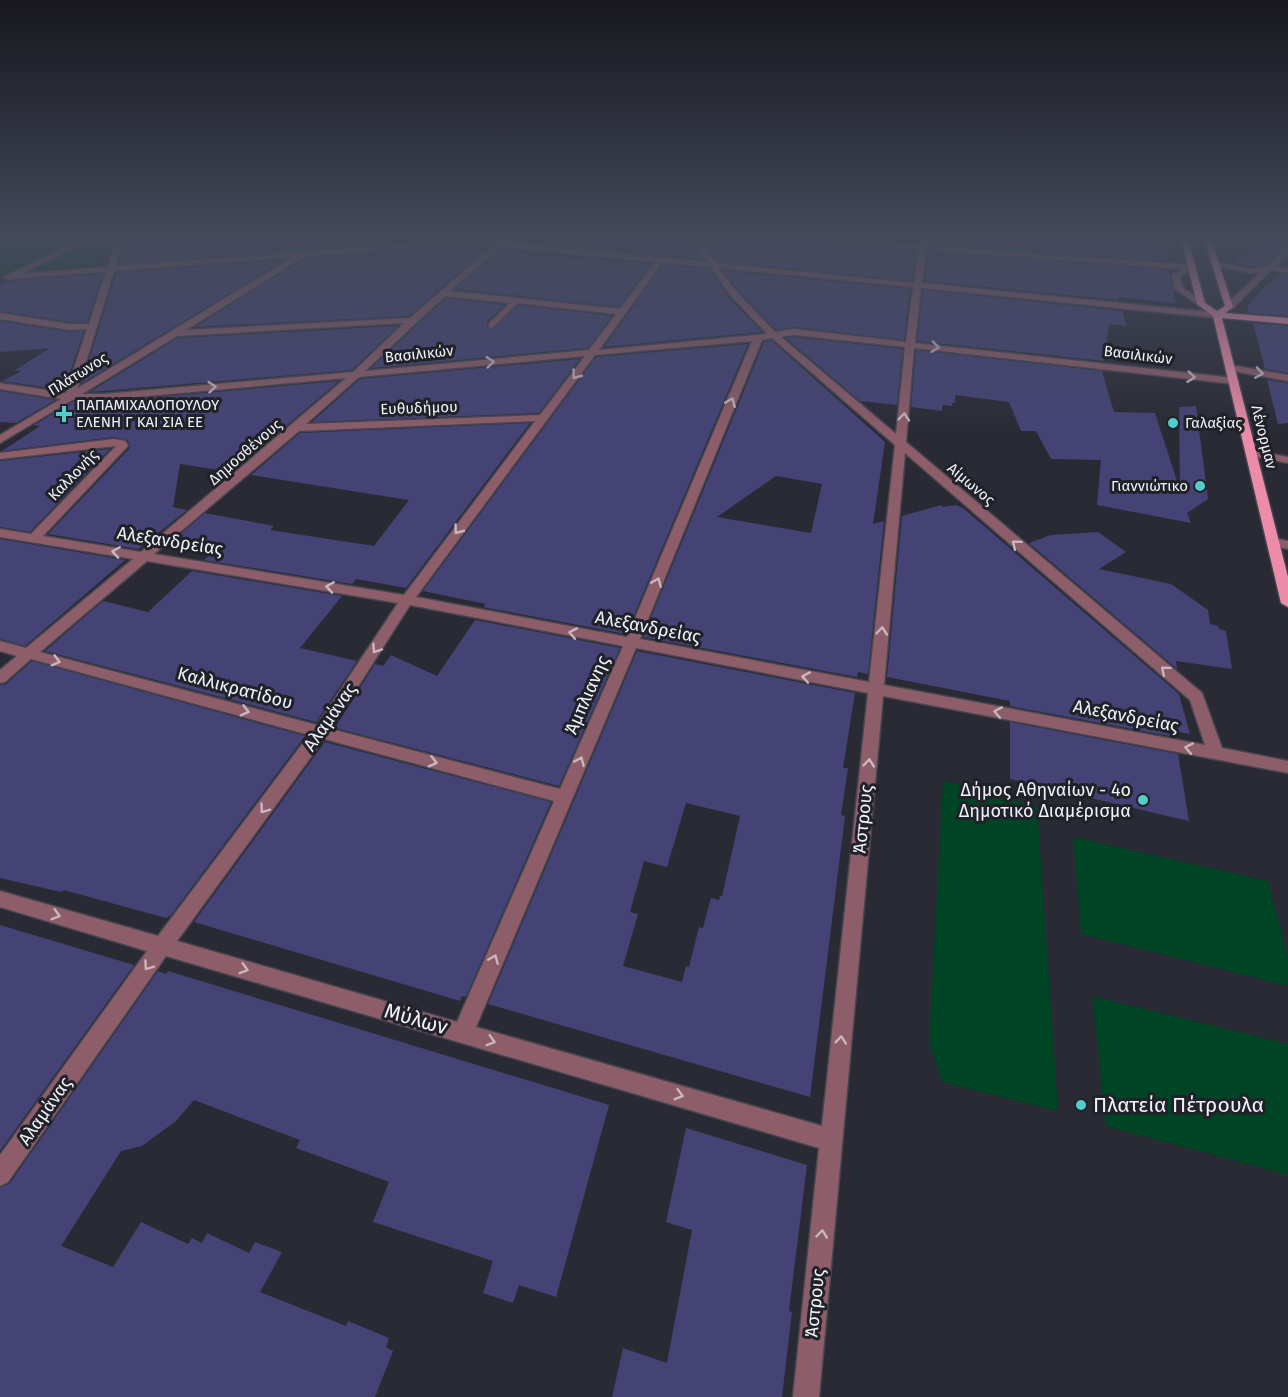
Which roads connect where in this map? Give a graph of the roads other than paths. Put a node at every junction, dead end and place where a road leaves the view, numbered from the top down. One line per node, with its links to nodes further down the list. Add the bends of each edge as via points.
1 (98, 307): 18 (street)
2 (215, 307): 19 (street, Πλάτωνος)
3 (427, 307): 15 (street, Δημοσθένους)
4 (509, 307): 17 (street)
5 (579, 307): 12 (street)
6 (625, 307): 12 (street, Αλαμάνας)
7 (745, 307): 20 (street, Αίμωνος)
8 (915, 307): 21 (street, Άστρους)
9 (1139, 307): 13 (street)
10 (1206, 307): 13 (main road)
11 (1229, 307): 13 (main road)
12 (621, 312): 22 (street, Αλαμάνας)
13 (1217, 315): 16 (main road); 23 (main road, Λένορμαν)
14 (0, 316): 18 (street, via 70,327)
15 (412, 320): 19 (street); 24 (street, Δημοσθένους)
16 (1288, 321)
17 (492, 325)
18 (92, 326): 28 (street)
19 (172, 333): 28 (street, Πλάτωνος)
20 (765, 336): 21 (street, Βασιλικών, via 794,332); 22 (street, Βασιλικών); 32 (street, Αίμωνος); 43 (street, Άμπλιανης, one-way to 20)
21 (910, 344): 26 (street, Βασιλικών, one-way to 26); 32 (street, Άστρους, one-way to 21)
22 (593, 352): 24 (street, Βασιλικών, one-way to 22); 29 (street, Αλαμάνας, one-way to 29)
23 (1230, 368): 25 (street, one-way to 25); 26 (main road, Λένορμαν)
24 (355, 375): 28 (street, Βασιλικών, one-way to 24); 30 (street, Δημοσθένους)
25 (1288, 378)
26 (1234, 381): 33 (main road, Λένορμαν)
27 (0, 386): 28 (street, Βασιλικών)
28 (70, 397): 31 (street, Πλάτωνος)
29 (543, 418): 30 (street, Ευθυδήμου); 41 (street, Αλαμάνας, one-way to 41)
30 (296, 428): 40 (street, Δημοσθένους)
31 (0, 440)
32 (902, 447): 47 (street, Άστρους, one-way to 32); 49 (street, Αίμωνος, one-way to 32, via 1197,697)
33 (1251, 453): 35 (street); 38 (main road, Λένορμαν)
34 (0, 456): 37 (street, Καλλονής, via 114,442 123,446)
35 (1288, 460)
36 (0, 533): 37 (street, Αλεξανδρείας)
37 (34, 539): 40 (street, Αλεξανδρείας, one-way to 37)
38 (1273, 542): 39 (street); 42 (main road, Λένορμαν)
39 (1288, 545)
40 (146, 557): 41 (street, Αλεξανδρείας, one-way to 40); 45 (street, Δημοσθένους)
41 (408, 600): 43 (street, Αλεξανδρείας, one-way to 41); 48 (street, Αλαμάνας, one-way to 48)
42 (1288, 603)
43 (631, 644): 47 (street, Αλεξανδρείας, one-way to 43); 51 (street, Άμπλιανης, one-way to 43)
44 (0, 646): 45 (street, Καλλικρατίδου)
45 (28, 654): 46 (street, Δημοσθένους); 48 (street, Καλλικρατίδου, one-way to 48)
46 (0, 678)
47 (876, 690): 49 (street, Αλεξανδρείας, one-way to 47); 55 (street, Άστρους, one-way to 47)
48 (321, 731): 51 (street, Καλλικρατίδου, one-way to 51); 53 (street, Αλαμάνας, one-way to 53)
49 (1216, 753): 50 (street, Αλεξανδρείας)
50 (1288, 767)
51 (564, 797): 54 (street, Άμπλιανης, one-way to 51)
52 (0, 899): 53 (street, Μύλων, one-way to 53)
53 (163, 945): 54 (street, Μύλων, one-way to 54); 56 (street, Αλαμάνας, one-way to 56)
54 (463, 1032): 55 (street, Μύλων, one-way to 55)
55 (831, 1140): 57 (street, Άστρους, one-way to 55)
56 (0, 1174)
57 (806, 1397)

